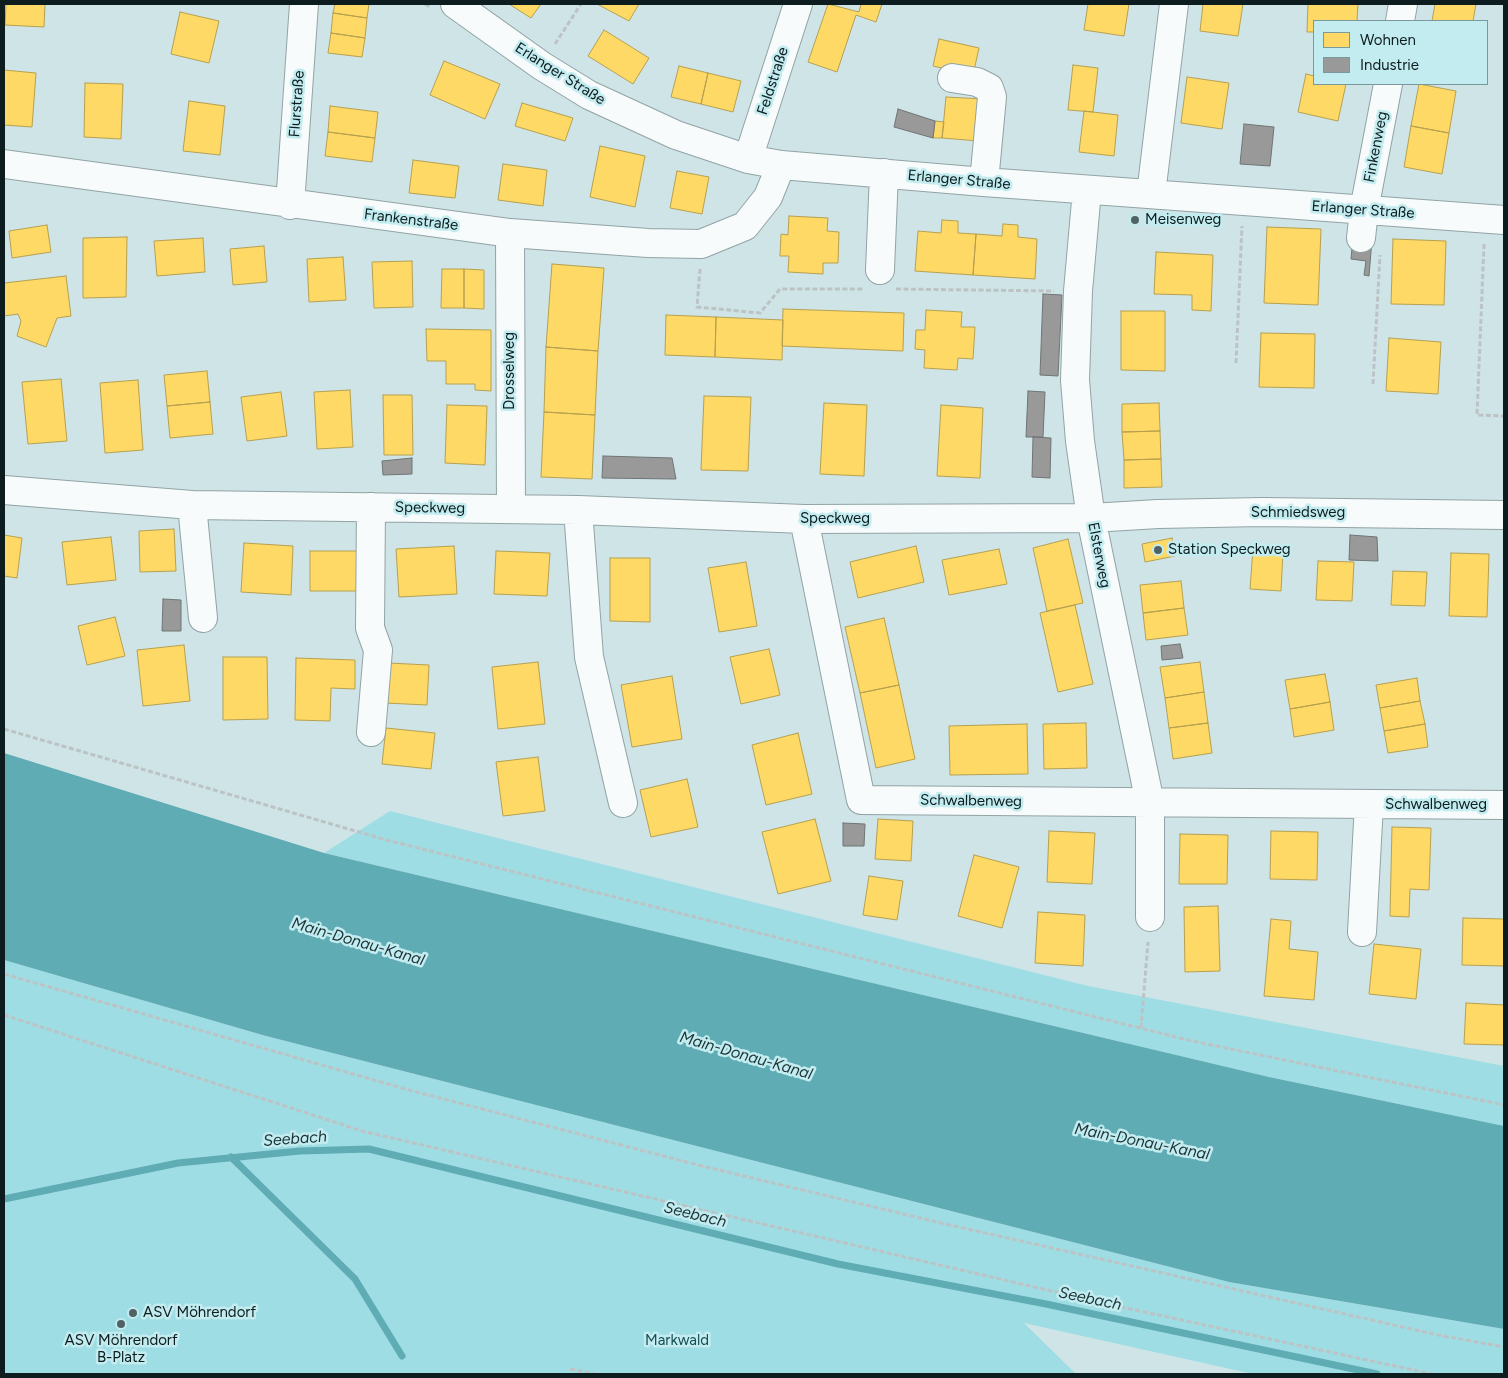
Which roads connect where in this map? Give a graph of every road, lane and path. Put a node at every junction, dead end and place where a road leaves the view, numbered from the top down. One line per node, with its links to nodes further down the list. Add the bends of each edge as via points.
1 (455, 4): 8 (street, Erlanger Straße)
2 (581, 4): 8 (path)
3 (798, 4): 11 (street, Feldstraße)
4 (1174, 4): 17 (street)
5 (1403, 4): 7 (street)
6 (296, 6): 19 (street, Flurstraße)
7 (1400, 20)
8 (542, 66): 11 (street, Erlanger Straße, via 589,96 676,135)
9 (952, 78): 15 (street, via 977,82 989,88 992,97)
10 (1388, 85): 20 (street, Finkenweg)
11 (748, 159): 13 (street, Erlanger Straße)
12 (4, 164): 19 (street, Frankenstraße)
13 (780, 165): 14 (street, Erlanger Straße); 23 (street, Frankenstraße, via 768,197 745,226)
14 (884, 174): 15 (street, Erlanger Straße); 25 (street)
15 (984, 182): 16 (street, Erlanger Straße)
16 (1086, 190): 17 (street, Erlanger Straße); 26 (street, Elsterweg)
17 (1151, 194): 18 (street, Erlanger Straße)
18 (1243, 201): 20 (street, Erlanger Straße); 27 (path)
19 (290, 205): 22 (street, Frankenstraße)
20 (1364, 210): 21 (street, Erlanger Straße); 24 (street, Finkenweg)
21 (1495, 219): 29 (path, via 1477,415)
22 (510, 233): 23 (street, Frankenstraße, via 648,244); 33 (street, Drosselweg)
23 (701, 244): 25 (path, via 697,307 760,312 780,288)
24 (1371, 244): 28 (path)
25 (879, 283): 26 (path)
26 (1078, 291): 36 (street, Elsterweg, via 1075,380)
27 (1236, 363)
28 (1373, 384)
29 (1504, 416)
30 (4, 490): 31 (street, Speckweg)
31 (192, 505): 32 (street, Speckweg); 38 (street)
32 (371, 507): 33 (street, Speckweg); 40 (street, via 370,628 378,650)
33 (511, 509): 34 (street, Speckweg)
34 (578, 510): 37 (street, Speckweg); 42 (street, via 589,657)
35 (1504, 515): 36 (street, Schmiedsweg, via 1262,512)
36 (1092, 518): 37 (street, Speckweg); 41 (street, Elsterweg)
37 (804, 519): 41 (street, Schwalbenweg, via 861,800)
38 (203, 618)
39 (4, 729): 49 (path, via 390,841)
40 (371, 732)
41 (1150, 803): 43 (street, Schwalbenweg); 45 (street, Elsterweg)
42 (623, 804)
43 (1369, 804): 44 (street, Schwalbenweg); 46 (street, Schwalbenweg)
44 (1504, 805)
45 (1150, 917): 49 (path)
46 (1362, 932)
47 (4, 974): 51 (path, via 409,1090 702,1166 941,1223)
48 (4, 1015): 54 (path, via 362,1130 1093,1301)
49 (1140, 1028): 50 (path)
50 (1504, 1105)
51 (1504, 1347)
52 (570, 1369): 53 (path)
53 (595, 1374)
54 (1432, 1374)

